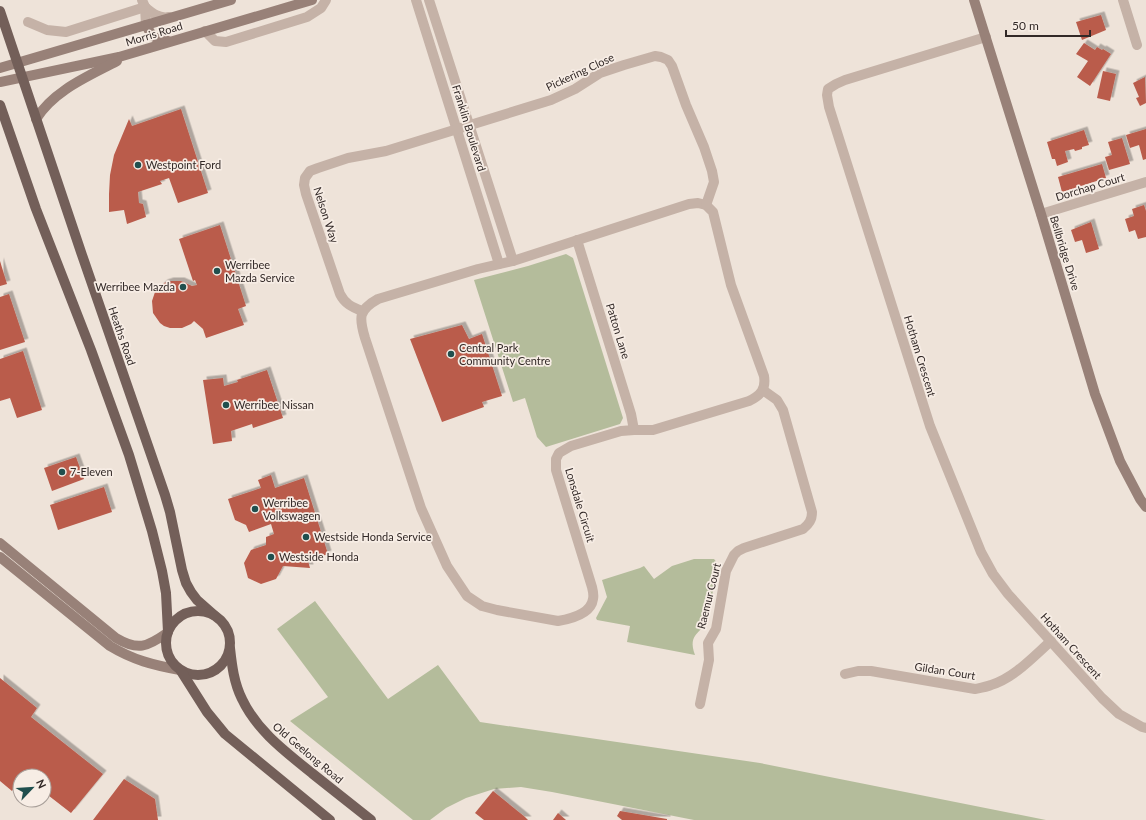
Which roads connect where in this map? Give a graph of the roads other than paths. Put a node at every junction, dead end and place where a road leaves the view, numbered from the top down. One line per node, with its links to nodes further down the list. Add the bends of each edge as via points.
1 (231, 0): 10 (street, Morris Road)
2 (312, 0): 13 (street, Morris Road)
3 (326, 0): 13 (street, via 322,8 307,17 226,42 215,42)
4 (416, 0): 18 (street, Franklin Boulevard)
5 (430, 0): 17 (street, Franklin Boulevard)
6 (974, 0): 14 (street, Bellbridge Drive)
7 (1123, 0): 16 (street)
8 (144, 4): 10 (street, via 158,16); 11 (street, via 66,32 47,30); 12 (street)
9 (0, 11): 20 (main road, Heaths Road)
10 (172, 17): 12 (street, Morris Road)
11 (28, 22)
12 (146, 25): 15 (street, via 156,39); 20 (street, Morris Road)
13 (205, 31): 15 (street, Morris Road)
14 (986, 37): 32 (street, Bellbridge Drive); 48 (street, Hotham Crescent, via 845,80 828,89 827,95 933,434 981,552 1008,594)
15 (172, 41): 19 (street, Morris Road)
16 (1137, 45)
17 (444, 46): 18 (street); 26 (street, Franklin Boulevard)
18 (432, 50): 27 (street, Franklin Boulevard)
19 (131, 54): 22 (street, Morris Road); 25 (street, via 66,90 46,105)
20 (18, 64): 21 (street, Morris Road); 22 (main road, Heaths Road)
21 (0, 68)
22 (22, 78): 23 (street, Morris Road); 25 (main road, Heaths Road)
23 (0, 82)
24 (0, 105): 47 (main road, via 36,209 129,455 162,570)
25 (36, 119): 46 (main road, Heaths Road, via 170,512 183,576 193,595)
26 (470, 125): 27 (street, Nelson Way); 28 (street, Franklin Boulevard); 31 (street, Pickering Close, via 550,100 575,89 600,73 650,57 661,57 668,60 672,66 712,172 714,182)
27 (458, 129): 29 (street, Franklin Boulevard); 36 (street, Nelson Way, via 386,151 348,158 310,171 305,178 306,194 340,294 350,307)
28 (485, 173): 29 (street); 34 (street, Franklin Boulevard)
29 (472, 178): 35 (street, Franklin Boulevard)
30 (1146, 182): 32 (street, Dorchap Court)
31 (706, 205): 33 (street, via 689,204); 37 (street, via 713,212 731,285 764,376)
32 (1041, 214): 39 (street, Bellbridge Drive, via 1095,394 1120,461)
33 (577, 240): 34 (street); 38 (street, Patton Lane)
34 (513, 260): 35 (street)
35 (499, 264): 36 (street, via 378,299)
36 (362, 311): 38 (street, Lonsdale Circuit, via 361,323 365,338 421,508 448,566 467,596 482,606 558,621 588,610 594,598 592,587 558,481 556,459 565,449 621,431)
37 (763, 390): 38 (street, Lonsdale Circuit, via 757,397 742,403 653,430); 52 (street, Raemur Court, via 777,400 783,410 812,519 803,529 744,548 734,555 726,572 716,629 708,643 709,660)
38 (634, 430)
39 (1146, 507)
40 (0, 543): 42 (street)
41 (0, 557): 43 (street)
42 (32, 569): 43 (street); 44 (street)
43 (22, 574): 45 (street)
44 (62, 593): 45 (street); 47 (street, via 128,645 146,646)
45 (55, 601): 50 (street, via 110,646 124,654 146,663)
46 (214, 615): 47 (main road, via 198,611 187,613 173,622); 49 (main road, via 226,626)
47 (167, 632): 50 (main road, via 167,654)
48 (1051, 641): 51 (street, Gildan Court, via 1017,671 990,686 975,689 871,671); 53 (street, Hotham Crescent, via 1119,714)
49 (230, 648): 50 (main road, via 224,663 212,673 196,676); 55 (main road, Old Geelong Road, via 239,692 251,715 263,730 292,757)
50 (181, 670): 54 (main road, via 207,712 226,734)
51 (845, 674)
52 (700, 704)
53 (1146, 728)
54 (330, 820)
55 (371, 820)

